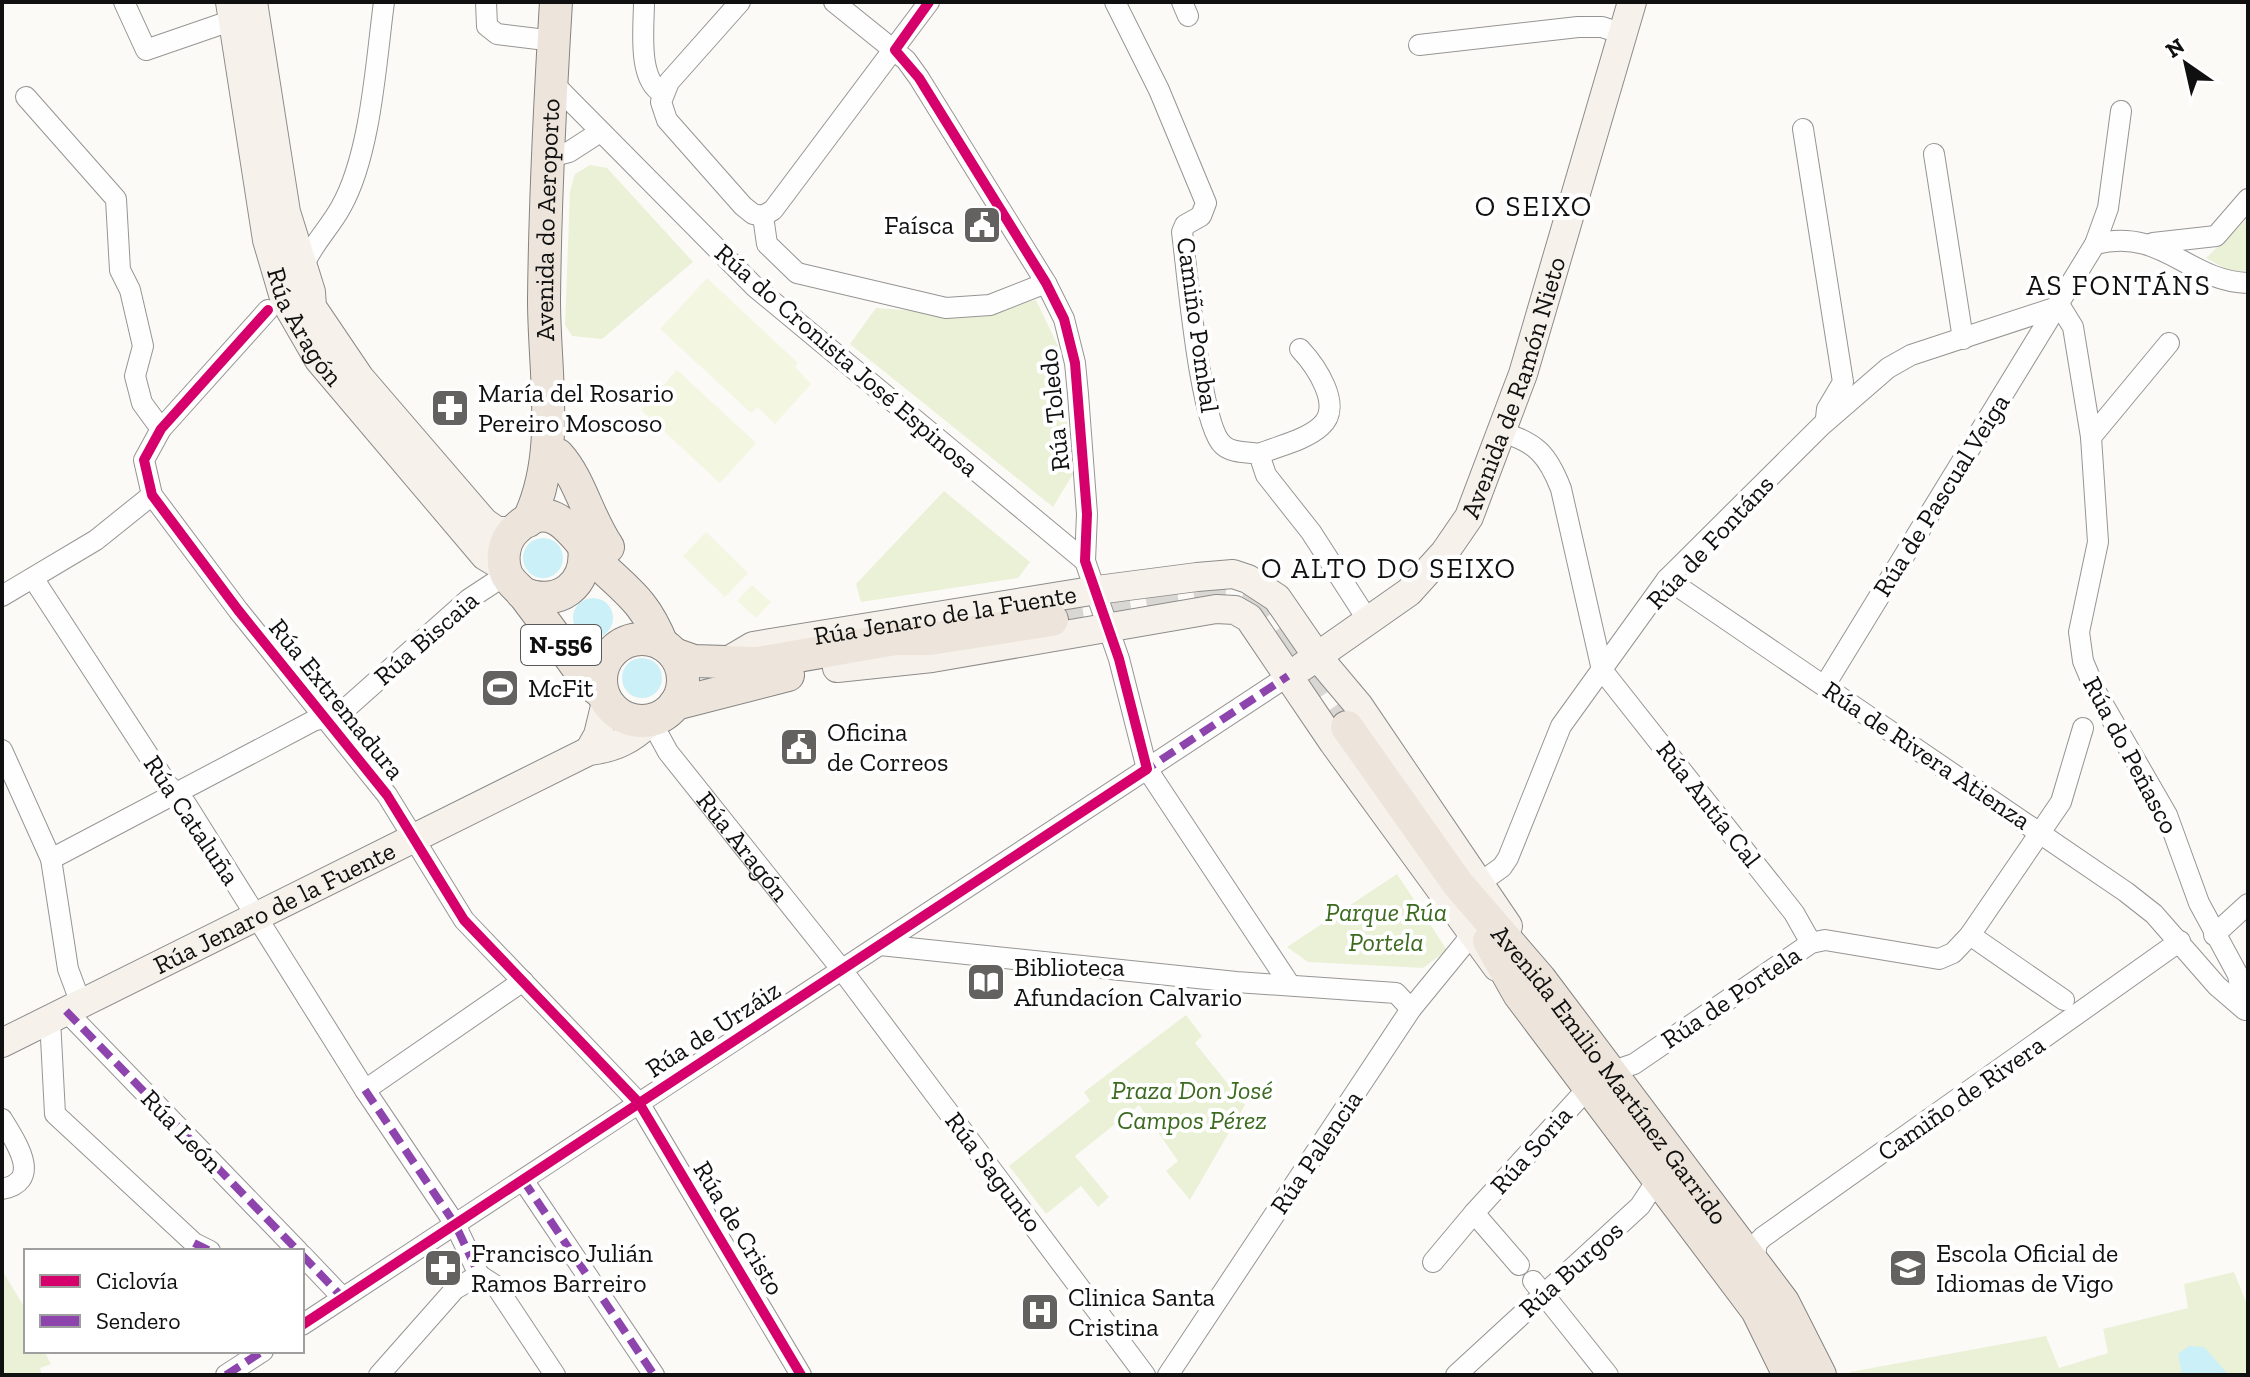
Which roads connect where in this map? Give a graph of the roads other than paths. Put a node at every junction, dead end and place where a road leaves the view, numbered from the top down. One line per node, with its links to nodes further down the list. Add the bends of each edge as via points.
1 (124, 2): 11 (street, via 146,50)
2 (384, 2): 29 (street, via 376,79 353,176 341,207 312,244)
3 (486, 2): 13 (street, via 487,26 497,34)
4 (556, 2): 13 (main road, Avenida do Aeroporto)
5 (644, 2): 17 (street, via 646,65 655,89)
6 (740, 2): 17 (street)
7 (834, 2): 15 (street, Rúa Toledo)
8 (929, 2): 15 (street)
9 (1115, 2): 42 (street, Camiño Pombal, via 1206,203 1201,216 1182,232 1213,433 1229,449)
10 (1632, 2): 12 (main road, Avenida de Ramón Nieto)
11 (238, 8): 29 (main road, Rúa Aragón); 32 (main road, Rúa Aragón, via 267,240)
12 (1623, 34): 14 (street, via 1578,27); 39 (main road, Avenida de Ramón Nieto, via 1523,374)
13 (554, 41): 16 (main road, Avenida do Aeroporto)
14 (1419, 45)
15 (895, 50): 26 (street, via 773,210); 30 (street, Rúa Toledo, via 919,78)
16 (551, 81): 20 (street, Rúa do Cronista José Espinosa); 23 (main road, Avenida do Aeroporto)
17 (662, 93): 26 (street, via 667,120 743,206)
18 (26, 97): 38 (street, via 116,199 120,270 143,346 135,376 142,403)
19 (2121, 111): 28 (street, via 2108,208)
20 (586, 115): 22 (street, Rúa do Cronista José Espinosa); 23 (street)
21 (1803, 129): 37 (street, Rúa de Fontáns, via 1843,382)
22 (600, 132): 23 (street, via 569,152); 46 (street, Rúa do Cronista José Espinosa, via 755,287)
23 (550, 142): 41 (main road, Avenida do Aeroporto, via 544,300)
24 (1934, 154): 34 (street)
25 (2248, 199): 27 (street, via 2216,236)
26 (763, 216): 30 (street, via 767,244 783,261 797,273 842,284 946,308 990,305)
27 (2153, 243): 28 (street); 31 (street, via 2216,279)
28 (2095, 244): 33 (street)
29 (302, 269): 32 (main road, Rúa Aragón, via 311,292)
30 (1046, 283): 46 (street, Rúa Toledo, via 1064,319 1075,363 1087,514)
31 (2248, 283)
32 (288, 306): 38 (street, Rúa Extremadura); 44 (main road, Rúa Aragón, via 383,400 490,526); 48 (main road, Rúa Aragón, via 319,360 355,405 485,556)
33 (2060, 306): 34 (street, Rúa de Fontáns); 40 (street, Rúa do Peñasco, via 2073,327); 63 (street, Rúa de Pascual Veiga)
34 (1963, 339): 37 (street, Rúa de Fontáns, via 1888,368)
35 (2169, 343): 40 (street)
36 (1300, 349): 42 (street, via 1316,366 1329,415 1321,426)
37 (1826, 421): 49 (street, Rúa de Fontáns)
38 (161, 429): 43 (street, Rúa Extremadura, via 144,460)
39 (1501, 432): 54 (main road, Avenida de Ramón Nieto, via 1475,503 1445,552 1409,592); 61 (street, via 1534,444 1553,468)
40 (2091, 437): 82 (street, Rúa do Peñasco, via 2098,542 2079,632 2083,661 2167,815)
41 (554, 447): 44 (main road, Avenida do Aeroporto, via 537,502); 45 (main road, Avenida do Aeroporto); 50 (main road, via 570,468 589,517 624,570)
42 (1259, 454): 54 (street, via 1266,475 1311,532)
43 (152, 495): 47 (street, via 96,540); 66 (street, Rúa Extremadura)
44 (521, 526): 45 (main road, Rúa Aragón, via 552,518); 48 (main road, via 505,548)
45 (579, 538): 48 (main road, via 583,574 575,586 550,599); 50 (main road, Rúa Aragón)
46 (1085, 561): 51 (street, Rúa Toledo)
47 (33, 578): 52 (street); 73 (street, Rúa Cataluña)
48 (511, 579): 64 (main road, Rúa Aragón / N-556); 66 (street, Rúa Biscaia, via 481,589 342,712)
49 (1667, 579): 61 (street, Rúa de Fontáns); 63 (street, Rúa de Rivera Atienza)
50 (626, 585): 57 (main road, Rúa Aragón)
51 (1097, 590): 55 (street, Rúa Toledo); 58 (main road, Rúa Jenaro de la Fuente, via 1233,574 1277,598); 59 (main road, Rúa Jenaro de la Fuente, via 753,646)
52 (2, 596)
53 (1052, 620): 56 (main road)
54 (1369, 622): 58 (main road, Avenida de Ramón Nieto)
55 (1108, 627): 60 (main road, Rúa Jenaro de la Fuente, via 932,658); 62 (main road, Rúa Jenaro de la Fuente, via 1235,610 1249,618); 71 (street, Rúa Toledo)
56 (930, 639): 59 (main road, Rúa Jenaro de la Fuente, via 896,639 757,663); 60 (main road, Rúa Jenaro de la Fuente)
57 (668, 649): 59 (main road, Rúa Jenaro de la Fuente, via 694,661); 64 (main road, via 638,639 616,648 602,668); 65 (main road, Rúa Aragón, via 680,663 683,684)
58 (1317, 656): 62 (main road, Avenida de Ramón Nieto); 77 (main road, via 1359,706)
59 (731, 659)
60 (837, 668): 65 (main road, Rúa Jenaro de la Fuente, via 761,680)
61 (1602, 670): 77 (street, Rúa de Fontáns, via 1561,726 1508,858 1502,867); 84 (street, Rúa Antía Cal, via 1794,913)
62 (1288, 676): 71 (street, Avenida de Ramón Nieto); 80 (main road, Avenida Emilio Martínez Garrido)
63 (1825, 685): 74 (street, Rúa de Rivera Atienza)
64 (604, 697): 65 (main road, Rúa Aragón, via 630,720); 70 (main road, via 598,735)
65 (663, 712): 70 (main road, Rúa Jenaro de la Fuente, via 633,738); 86 (street, Rúa Aragón, via 668,752)
66 (327, 718): 73 (street, Rúa Biscaia); 75 (street, Rúa Extremadura, via 392,803)
67 (1347, 727): 77 (main road)
68 (2083, 728): 74 (street, Rúa de Portela, via 2061,802)
69 (2, 750): 72 (street)
70 (589, 751): 75 (main road, Rúa Jenaro de la Fuente)
71 (1147, 769): 85 (street, Rúa de Urzáiz); 89 (street, Rúa Toledo)
72 (8, 780): 76 (street)
73 (175, 794): 76 (street, Rúa Biscaia); 79 (street, Rúa Cataluña)
74 (2042, 833): 81 (street, Rúa de Portela); 83 (street, Rúa de Rivera Atienza, via 2126,892)
75 (412, 839): 79 (main road, Rúa Jenaro de la Fuente); 87 (street, Rúa Extremadura, via 464,920)
76 (51, 859): 93 (street, via 68,969)
77 (1469, 883): 88 (main road)
78 (2248, 904): 82 (street)
79 (258, 916): 93 (main road, Rúa Jenaro de la Fuente); 96 (street, Rúa Cataluña)
80 (1470, 932): 88 (main road, Avenida Emilio Martínez Garrido); 91 (street, Rúa Palencia)
81 (1970, 935): 84 (street, Rúa de Portela, via 1939,959 1825,940); 90 (street)
82 (2214, 935): 92 (street, Rúa do Peñasco, via 2238,975)
83 (2180, 941): 92 (street); 108 (street, Camiño de Rivera, via 1763,1237)
84 (1811, 943): 95 (street, Rúa de Portela, via 1634,1064)
85 (880, 945): 86 (street, Rúa de Urzáiz); 89 (street)
86 (842, 970): 97 (street, Rúa de Urzáiz); 119 (street, Rúa Sagunto)
87 (523, 981): 96 (street); 97 (street, Rúa Extremadura)
88 (1527, 984): 95 (main road, Avenida Emilio Martínez Garrido)
89 (1290, 985): 91 (street, via 1396,993)
90 (2064, 1000)
91 (1411, 1009): 120 (street, Rúa Palencia)
92 (2245, 1011)
93 (66, 1012): 94 (main road, Rúa Jenaro de la Fuente); 104 (street, via 55,1114); 105 (street, Rúa León)
94 (2, 1043)
95 (1595, 1076): 99 (main road, Avenida Emilio Martínez Garrido); 102 (street, Rúa Soria)
96 (365, 1090): 103 (street, Rúa Cataluña)
97 (639, 1103): 100 (street, Rúa de Urzáiz); 118 (street, Rúa de Cristo)
98 (2, 1119): 101 (street, via 25,1161 24,1174 15,1185)
99 (1663, 1166): 108 (main road, Avenida Emilio Martínez Garrido); 110 (street, Rúa Burgos, via 1640,1206); 123 (main road, Avenida Emilio Martínez Garrido, via 1757,1310)
100 (523, 1180): 103 (street, Rúa de Urzáiz); 117 (street)
101 (2, 1189)
102 (1474, 1213): 107 (street, Rúa Soria); 110 (street, Rúa Soria)
103 (455, 1224): 109 (street); 111 (street, Rúa de Urzáiz)
104 (202, 1247)
105 (296, 1249)
106 (304, 1257): 111 (street, Rúa León)
107 (1433, 1262)
108 (1754, 1262): 124 (main road, Avenida Emilio Martínez Garrido, via 1783,1302)
109 (479, 1275): 115 (street, via 455,1289); 116 (street, via 496,1286)
110 (1532, 1280): 121 (street, Rúa Burgos); 122 (street, Rúa Soria)
111 (343, 1298): 112 (street, Rúa de Urzáiz)
112 (304, 1324)
113 (260, 1353): 114 (street)
114 (226, 1375)
115 (379, 1375)
116 (555, 1375)
117 (654, 1375)
118 (801, 1375)
119 (1145, 1375)
120 (1168, 1375)
121 (1456, 1375)
122 (1608, 1375)
123 (1789, 1375)
124 (1820, 1375)

